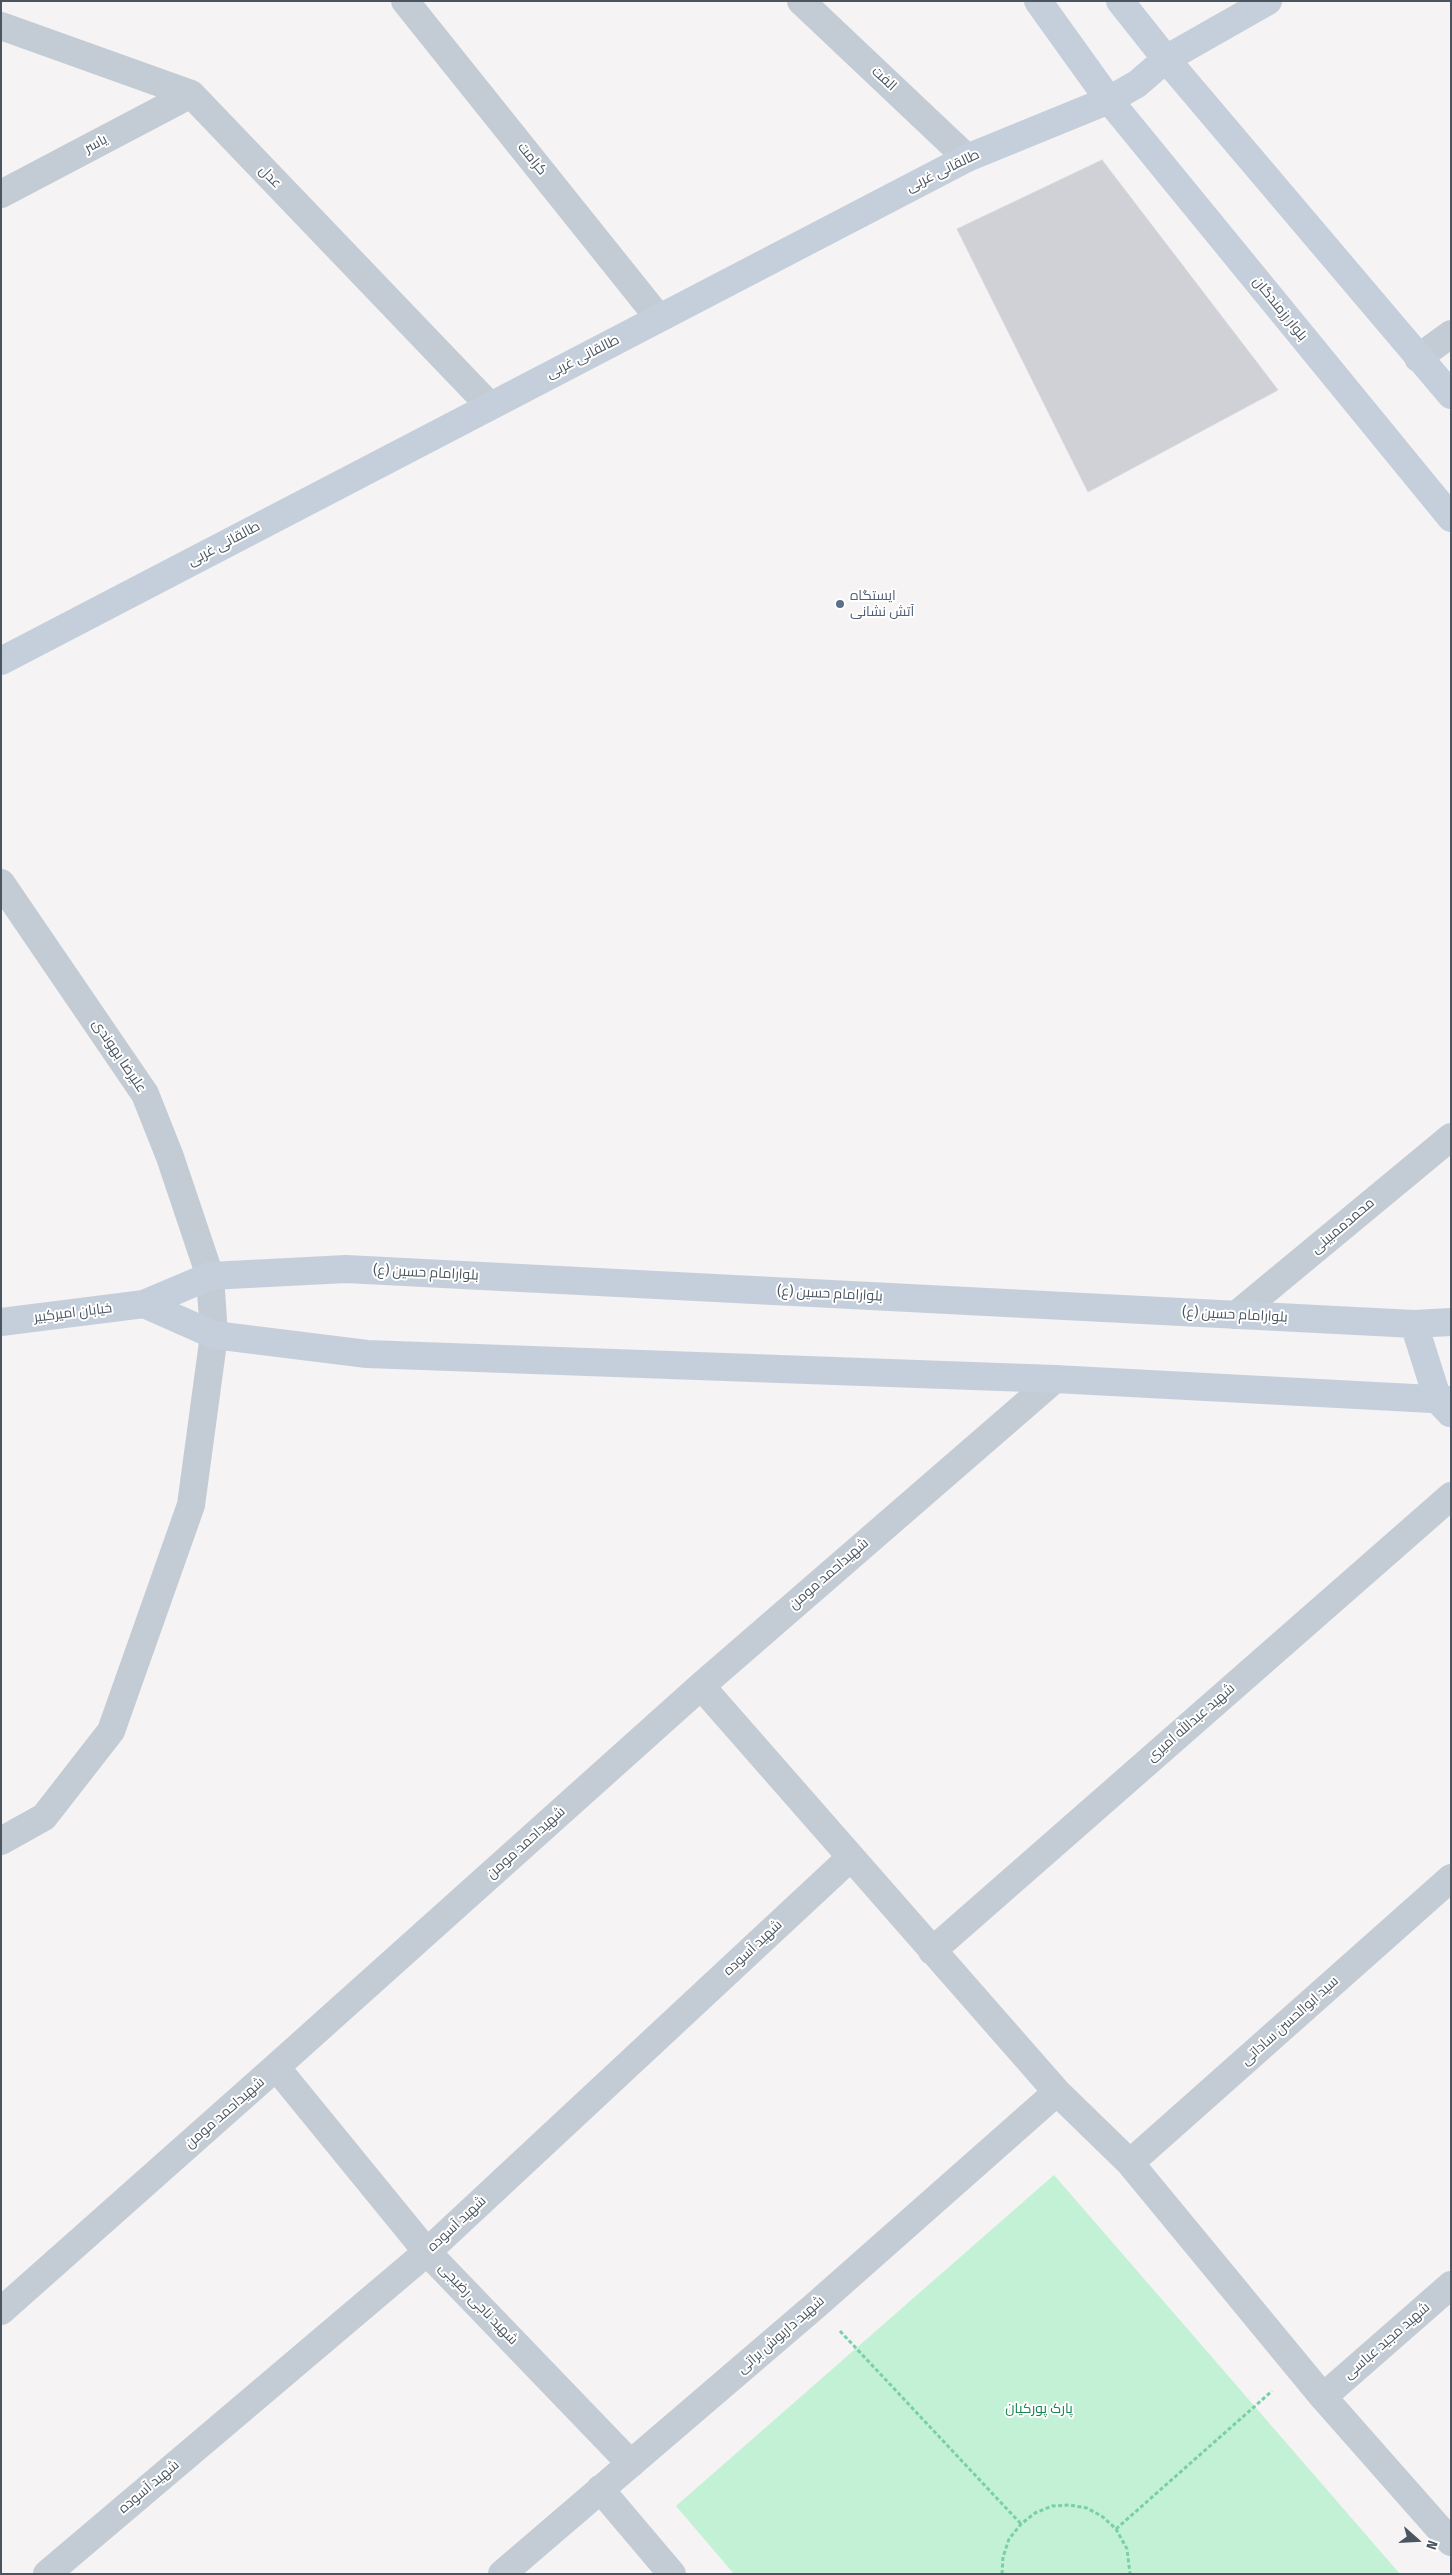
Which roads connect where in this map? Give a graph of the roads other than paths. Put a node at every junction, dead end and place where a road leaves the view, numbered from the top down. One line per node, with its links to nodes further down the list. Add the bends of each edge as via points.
1 (405, 1): 12 (street, کرامت)
2 (801, 1): 10 (street, الفت)
3 (1038, 1): 9 (street, بلوار رزمندگان)
4 (1120, 1): 7 (street)
5 (1268, 1): 7 (street, طالقانی غربی)
6 (1, 26): 8 (street, عدل)
7 (1166, 59): 9 (street, طالقانی غربی, via 1137,84); 14 (street)
8 (191, 94): 11 (street, یاسر); 16 (street, عدل)
9 (1110, 100): 10 (street, طالقانی غربی); 17 (street, بلوار رزمندگان)
10 (967, 158): 12 (street, طالقانی غربی)
11 (1, 194)
12 (658, 317): 16 (street, طالقانی غربی)
13 (1451, 334): 14 (street)
14 (1418, 358): 15 (street)
15 (1451, 395)
16 (489, 405): 18 (street, طالقانی غربی)
17 (1451, 518)
18 (1, 661)
19 (1, 883): 21 (street, علیرضا بهوندی, via 145,1094)
20 (1451, 1137): 23 (street, محمدممبینی)
21 (210, 1276): 22 (street, خیابان امیرکبیر); 23 (street, بلوارامام حسین (ع), via 346,1269); 27 (street, علیرضا بهوندی)
22 (144, 1304): 24 (street, خیابان امیرکبیر); 27 (street)
23 (1236, 1315): 26 (street, بلوارامام حسین (ع))
24 (1, 1322)
25 (1451, 1322): 26 (street, بلوارامام حسین (ع))
26 (1414, 1324): 29 (street)
27 (214, 1335): 28 (street, via 367,1354); 32 (street, علیرضا بهوندی, via 191,1505 111,1731 44,1817)
28 (1055, 1379): 29 (street); 31 (street, شهیداحمد مومن)
29 (1446, 1405)
30 (1451, 1496): 35 (street, شهید عبدالله امیری)
31 (701, 1686): 33 (street); 36 (street, شهیداحمد مومن)
32 (1, 1842)
33 (850, 1857): 35 (street); 39 (street, شهید آسوده)
34 (1451, 1878): 38 (street, سید ابوالحسن ساداتی)
35 (932, 1950): 37 (street)
36 (276, 2067): 39 (street, شهید ناجی رضیجی); 41 (street, شهیداحمد مومن)
37 (1057, 2092): 38 (street); 43 (street, شهید داریوش براتی)
38 (1130, 2163): 42 (street)
39 (427, 2252): 43 (street, شهید ناجی رضیجی); 46 (street, شهید آسوده)
40 (1451, 2285): 42 (street, شهید مجید عباسی)
41 (1, 2310)
42 (1323, 2397): 45 (street)
43 (631, 2464): 44 (street, شهید داریوش براتی)
44 (600, 2489): 47 (street, شهید داریوش براتی); 48 (street)
45 (1451, 2542)
46 (47, 2574)
47 (502, 2574)
48 (672, 2574)

